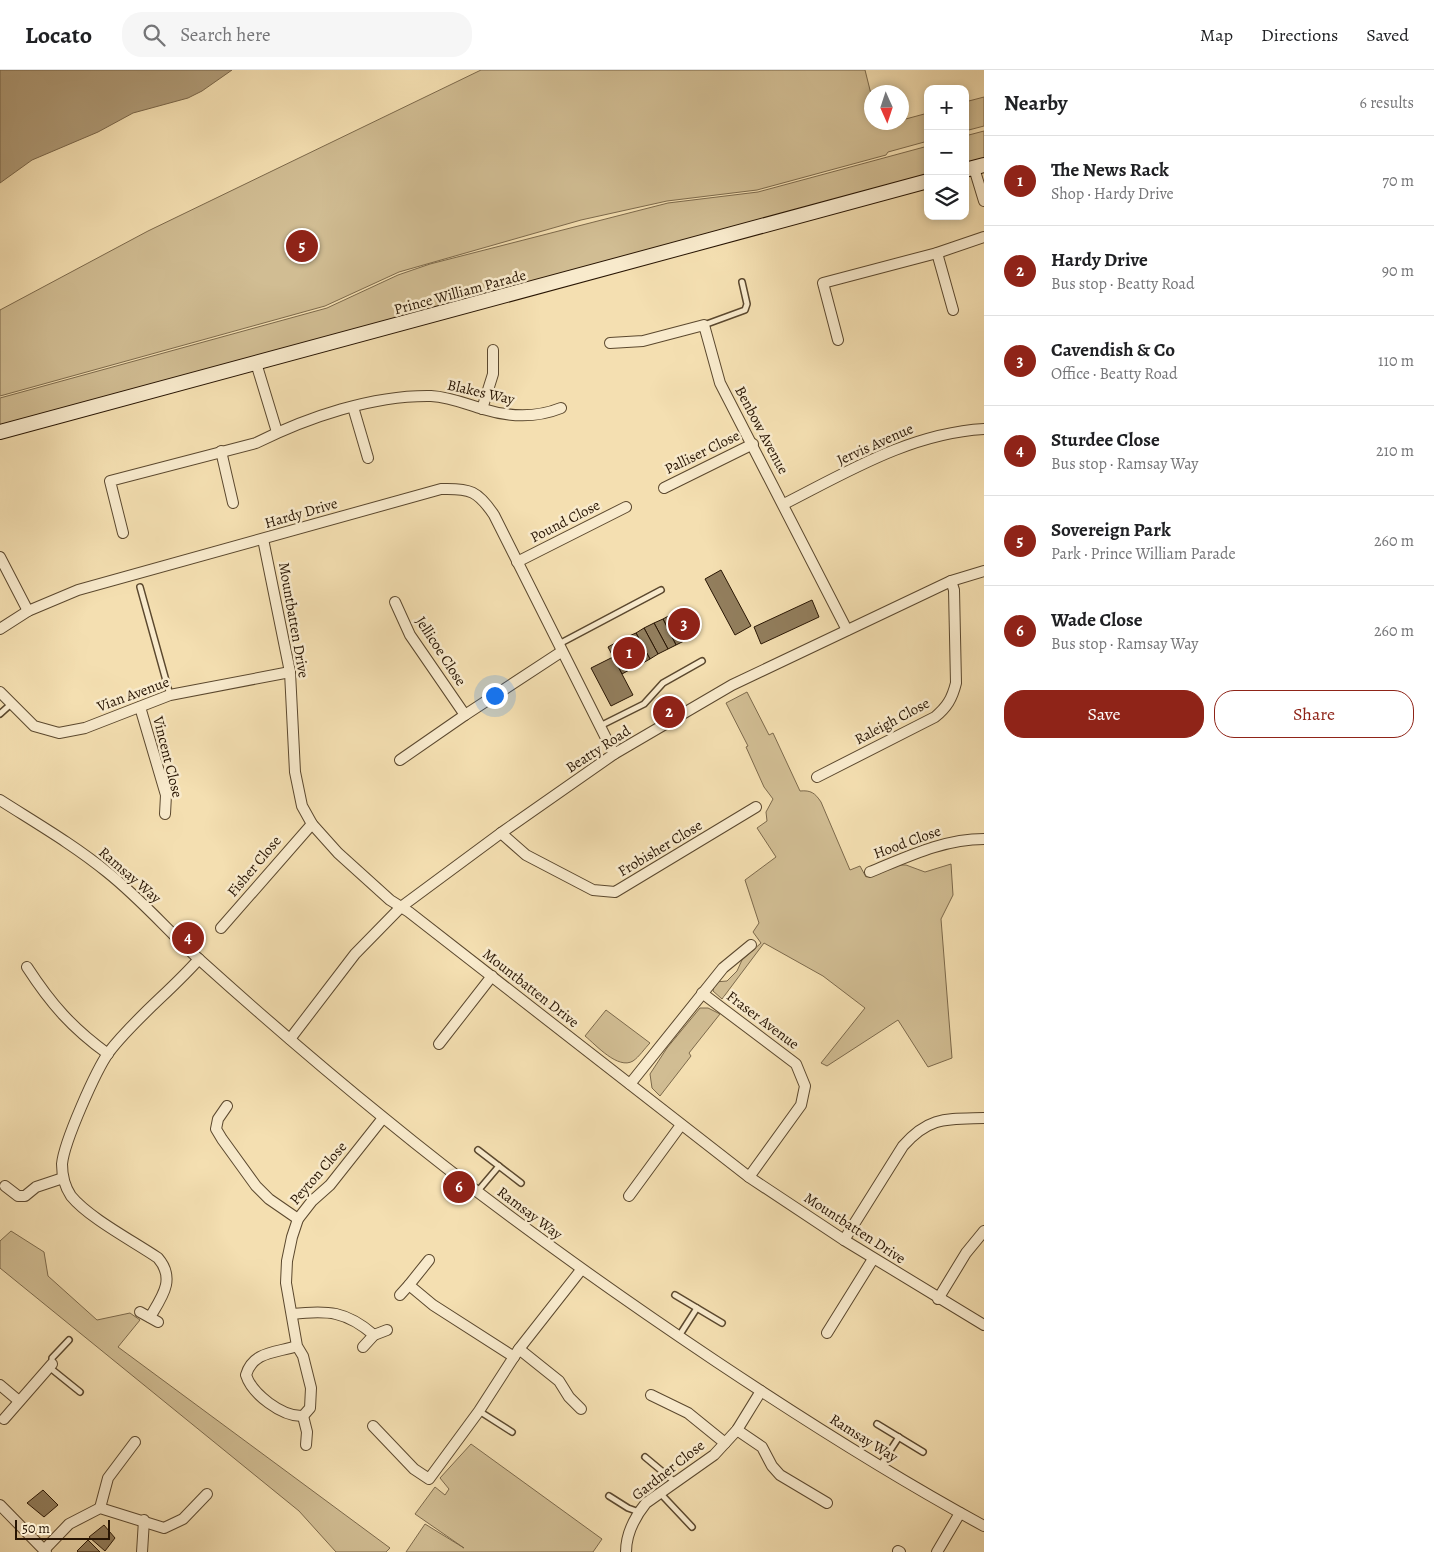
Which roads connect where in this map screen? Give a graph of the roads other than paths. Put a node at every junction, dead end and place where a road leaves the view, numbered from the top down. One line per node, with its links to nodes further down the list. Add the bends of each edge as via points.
1 (975, 168): 3 (street)
2 (924, 182): 12 (street, Prince William Parade)
3 (984, 201)
4 (984, 237): 5 (street)
5 (937, 253): 7 (street); 9 (street, via 823,283)
6 (742, 282): 8 (lane, via 747,304 745,310)
7 (953, 310)
8 (704, 325): 10 (street, via 643,341); 19 (street, Benbow Avenue, via 720,383)
9 (838, 340)
10 (610, 343)
11 (493, 350): 15 (street, via 493,374)
12 (256, 364): 17 (street, Prince William Parade); 18 (street)
13 (353, 407): 15 (street, Blakes Way, via 377,400 433,396); 18 (street, Blakes Way); 21 (street)
14 (561, 408): 15 (street, Blakes Way, via 547,414 521,416)
15 (482, 409)
16 (984, 429): 24 (street, Jervis Avenue, via 949,433 894,449)
17 (0, 432)
18 (278, 432): 20 (street, Blakes Way, via 256,443)
19 (753, 444): 22 (street, Palliser Close); 24 (street, Benbow Avenue)
20 (221, 451): 23 (street); 26 (street, Blakes Way, via 110,481)
21 (368, 458)
22 (664, 488)
23 (233, 502)
24 (784, 504): 37 (street, Benbow Avenue)
25 (626, 506): 29 (street, Pound Close)
26 (123, 533)
27 (263, 539): 29 (street, Hardy Drive, via 441,489 459,488 483,499); 35 (street, Hardy Drive, via 78,590); 40 (street, Mountbatten Drive)
28 (0, 558): 35 (street)
29 (517, 562): 38 (street, Hardy Drive)
30 (984, 571): 31 (street, Beatty Road)
31 (951, 581): 37 (street, Beatty Road); 50 (street, Raleigh Close, via 954,590 956,683 946,708 935,717)
32 (140, 587): 42 (lane)
33 (661, 590): 38 (lane)
34 (395, 602): 46 (street, Jellicoe Close, via 424,656)
35 (28, 611): 36 (street, Hardy Drive)
36 (0, 629)
37 (847, 630): 48 (street, Beatty Road, via 732,685)
38 (560, 648): 46 (street); 47 (street, Hardy Drive)
39 (702, 661): 47 (lane, via 664,683 644,704)
40 (290, 672): 42 (street, Vian Avenue); 54 (street, Mountbatten Drive, via 295,772 302,806)
41 (0, 692): 43 (street, Vian Avenue)
42 (170, 695): 44 (street, Vian Avenue)
43 (11, 703): 44 (street, Vian Avenue, via 34,726 59,732 86,728); 45 (lane)
44 (140, 707): 53 (street, Vincent Close, via 166,795)
45 (0, 714)
46 (465, 715): 49 (street)
47 (599, 726): 48 (street, Hardy Drive)
48 (614, 754): 55 (street, Beatty Road)
49 (400, 760)
50 (817, 777)
51 (0, 800): 61 (street, Ramsay Way, via 106,871)
52 (756, 806): 55 (street, Frobisher Close, via 615,892 593,890 526,855)
53 (165, 814)
54 (312, 824): 58 (street, Mountbatten Drive, via 338,853); 59 (street, Fisher Close)
55 (501, 833): 58 (street, Beatty Road)
56 (984, 839): 57 (street, Hood Close, via 944,843)
57 (870, 872)
58 (401, 907): 63 (street, Mountbatten Drive); 65 (street, Beatty Road, via 355,954)
59 (221, 928)
60 (751, 945): 64 (street, Fraser Avenue, via 723,968)
61 (199, 959): 65 (street, Ramsay Way); 67 (street)
62 (27, 967): 67 (street, via 51,1004 72,1026)
63 (492, 976): 66 (street); 68 (street, Mountbatten Drive)
64 (702, 993): 68 (street, Fraser Avenue); 75 (street, Fraser Avenue, via 796,1064 804,1086 801,1105)
65 (290, 1039): 70 (street, Ramsay Way)
66 (439, 1044)
67 (108, 1054): 76 (street, via 64,1152)
68 (630, 1084): 72 (street, Mountbatten Drive)
69 (227, 1106): 81 (street, via 218,1119 216,1129 222,1139 256,1186)
70 (384, 1118): 79 (street, Ramsay Way); 81 (street, Peyton Close)
71 (984, 1118): 83 (street, via 936,1121 914,1134)
72 (681, 1125): 75 (street, Mountbatten Drive); 80 (street)
73 (478, 1150): 74 (lane)
74 (499, 1166): 77 (lane); 79 (lane)
75 (749, 1177): 83 (street, Mountbatten Drive)
76 (63, 1178): 78 (street, via 36,1187 25,1196 18,1196); 93 (street, via 70,1195 84,1209 163,1264 166,1287)
77 (521, 1183)
78 (5, 1186)
79 (477, 1192): 86 (street, Ramsay Way)
80 (628, 1196)
81 (298, 1219): 92 (street, Peyton Close, via 287,1261 286,1283)
82 (984, 1231): 90 (street, via 966,1253)
83 (844, 1240): 84 (street, Mountbatten Drive)
84 (874, 1258): 90 (street, Mountbatten Drive); 97 (street)
85 (430, 1260): 87 (street)
86 (581, 1270): 99 (street, Ramsay Way); 103 (street)
87 (409, 1285): 88 (street); 103 (street, via 433,1305)
88 (400, 1295)
89 (675, 1295): 91 (lane)
90 (938, 1300): 95 (street, Mountbatten Drive)
91 (698, 1308): 94 (lane); 99 (lane)
92 (292, 1314): 98 (street, via 327,1311 358,1322); 101 (street, Peyton Close)
93 (149, 1317)
94 (722, 1323)
95 (984, 1325)
96 (387, 1330): 98 (street)
97 (827, 1333)
98 (374, 1335): 102 (street)
99 (679, 1336): 106 (street, Ramsay Way)
100 (69, 1340): 104 (lane, via 52,1358)
101 (297, 1346): 112 (street, Peyton Close, via 303,1356 311,1388 310,1408); 112 (street, via 254,1359 246,1375 249,1386 285,1414)
102 (363, 1347)
103 (516, 1353): 110 (street, via 559,1381); 111 (street)
104 (51, 1365): 107 (lane); 109 (street)
105 (0, 1385): 109 (street)
106 (761, 1391): 116 (street, Gardner Close); 124 (street, Ramsay Way)
107 (80, 1392)
108 (651, 1395): 120 (street, Gardner Close, via 688,1413)
109 (19, 1401): 113 (street)
110 (581, 1409)
111 (479, 1411): 115 (street, via 429,1479 414,1469); 117 (lane)
112 (302, 1416): 121 (street, via 307,1432)
113 (2, 1422)
114 (877, 1424): 118 (lane)
115 (373, 1426)
116 (737, 1430): 120 (street, Gardner Close); 129 (street, via 762,1447 780,1474)
117 (512, 1432)
118 (899, 1437): 122 (lane); 124 (lane)
119 (135, 1442): 131 (street, via 108,1478)
120 (725, 1443): 125 (street, Gardner Close, via 714,1455)
121 (306, 1445)
122 (923, 1452)
123 (645, 1456): 125 (lane)
124 (880, 1466): 133 (street, Ramsay Way)
125 (675, 1482): 126 (street, Gardner Close)
126 (660, 1493): 132 (street, Gardner Close); 136 (lane)
127 (207, 1494): 134 (street, via 183,1519 164,1528)
128 (609, 1496): 132 (lane)
129 (827, 1503)
130 (0, 1505): 137 (street)
131 (100, 1508): 134 (street); 137 (street, via 69,1524)
132 (639, 1512): 139 (street, Gardner Close, via 629,1532)
133 (960, 1513): 135 (street, Ramsay Way); 140 (street)
134 (144, 1520): 138 (street)
135 (984, 1526)
136 (692, 1527)
137 (45, 1551)
138 (142, 1552)
139 (626, 1552)
140 (938, 1552)

